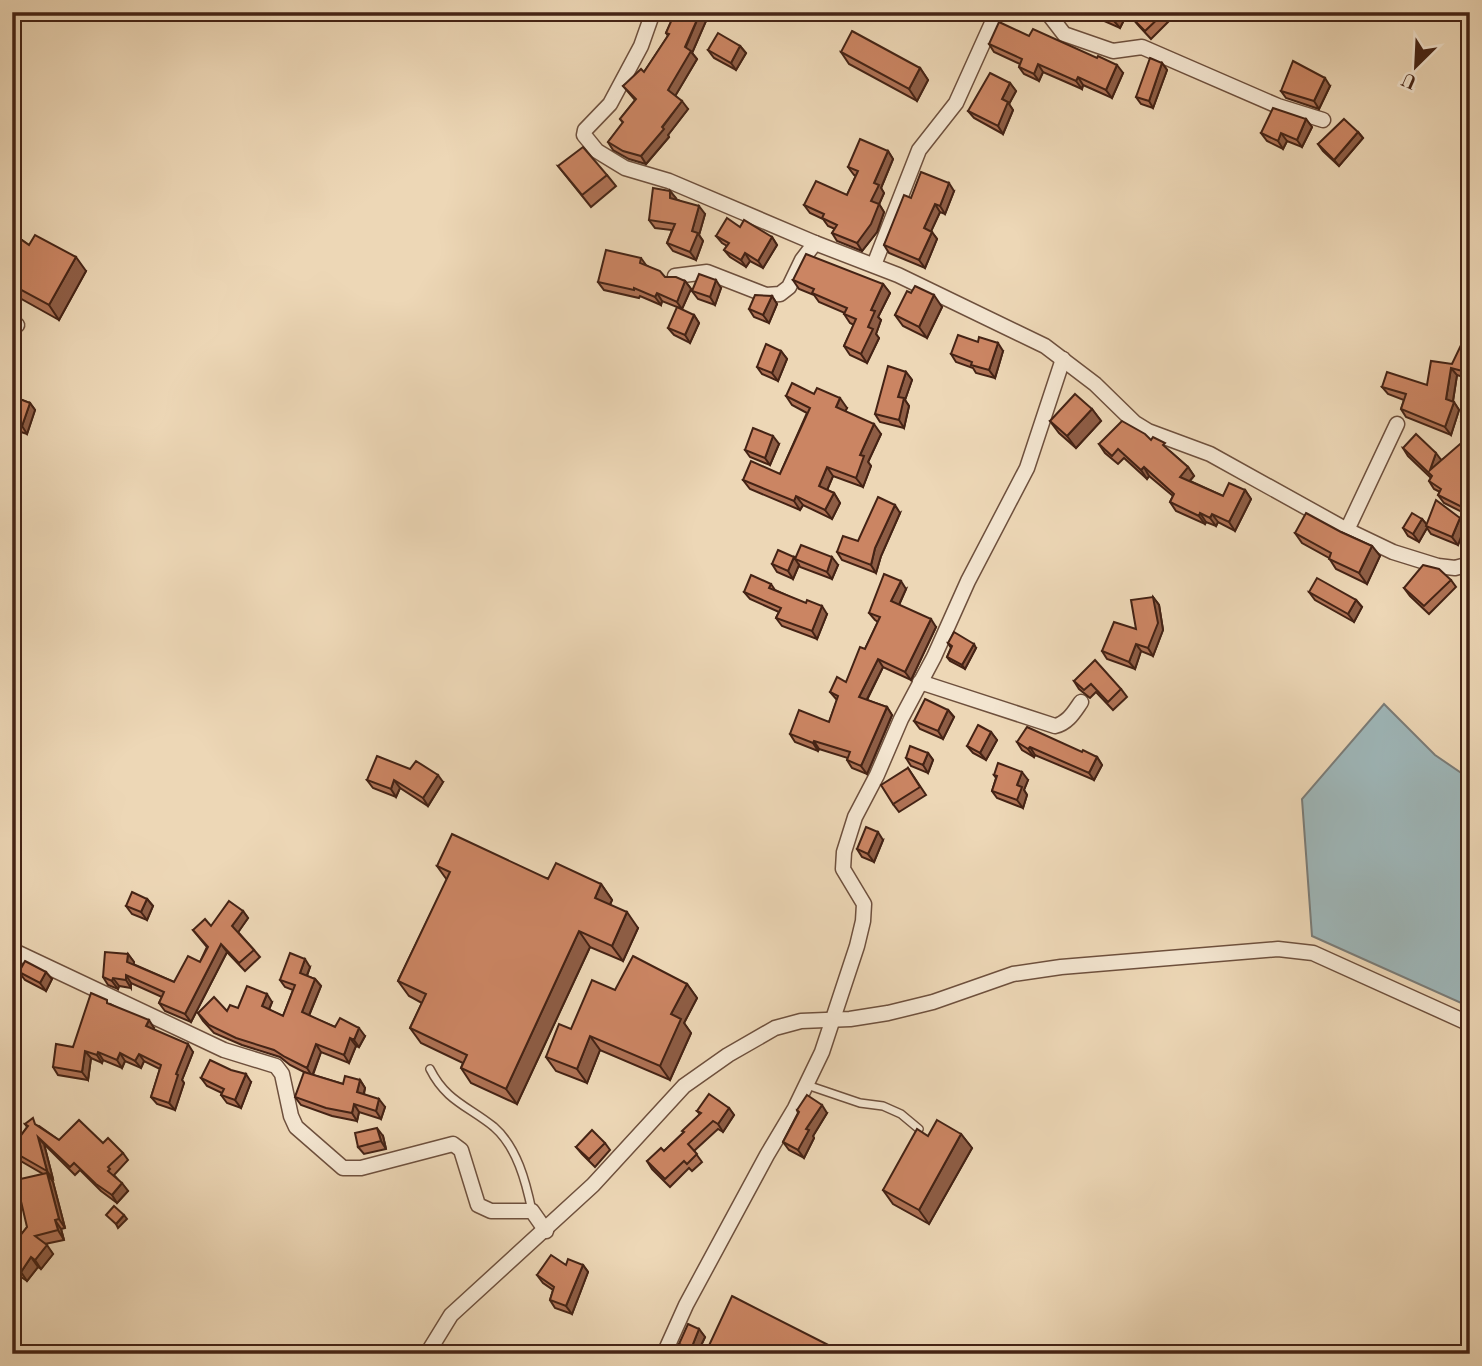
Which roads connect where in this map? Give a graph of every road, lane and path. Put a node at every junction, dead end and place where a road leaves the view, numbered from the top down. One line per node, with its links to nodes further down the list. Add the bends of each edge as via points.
1 (653, 12): 5 (street, via 641,46 610,104 584,135 597,151 625,168 669,181)
2 (997, 12): 6 (street, via 956,103 919,149)
3 (1047, 12): 4 (street, via 1064,34 1114,51 1142,47 1278,106)
4 (1323, 120)
5 (815, 243): 6 (street); 7 (street, via 780,294 766,295 707,272)
6 (874, 265): 8 (street, via 1045,346)
7 (675, 276)
8 (1063, 359): 10 (street, via 1148,431 1210,454); 12 (street, via 1027,468)
9 (1397, 424): 10 (street)
10 (1346, 530): 11 (street, via 1427,563 1455,568)
11 (1470, 564)
12 (920, 682): 13 (street, via 1055,726 1069,718); 15 (street, via 855,817 844,852 843,869 861,897 864,912 858,946)
13 (1081, 702)
14 (12, 950): 20 (street, via 224,1050 276,1066 296,1127 339,1166 361,1168 453,1144 460,1150 478,1205 491,1211)
15 (833, 1020): 16 (street, via 911,1007 1013,974 1279,949 1332,961); 18 (street); 21 (street, via 775,1028 684,1086)
16 (1470, 1024)
17 (430, 1069): 20 (lane, via 444,1091 508,1143 527,1185)
18 (807, 1085): 19 (lane, via 883,1106); 23 (street, via 686,1305)
19 (919, 1129)
20 (532, 1211): 21 (street)
21 (546, 1231): 22 (street, via 452,1315)
22 (427, 1354)
23 (664, 1354)

